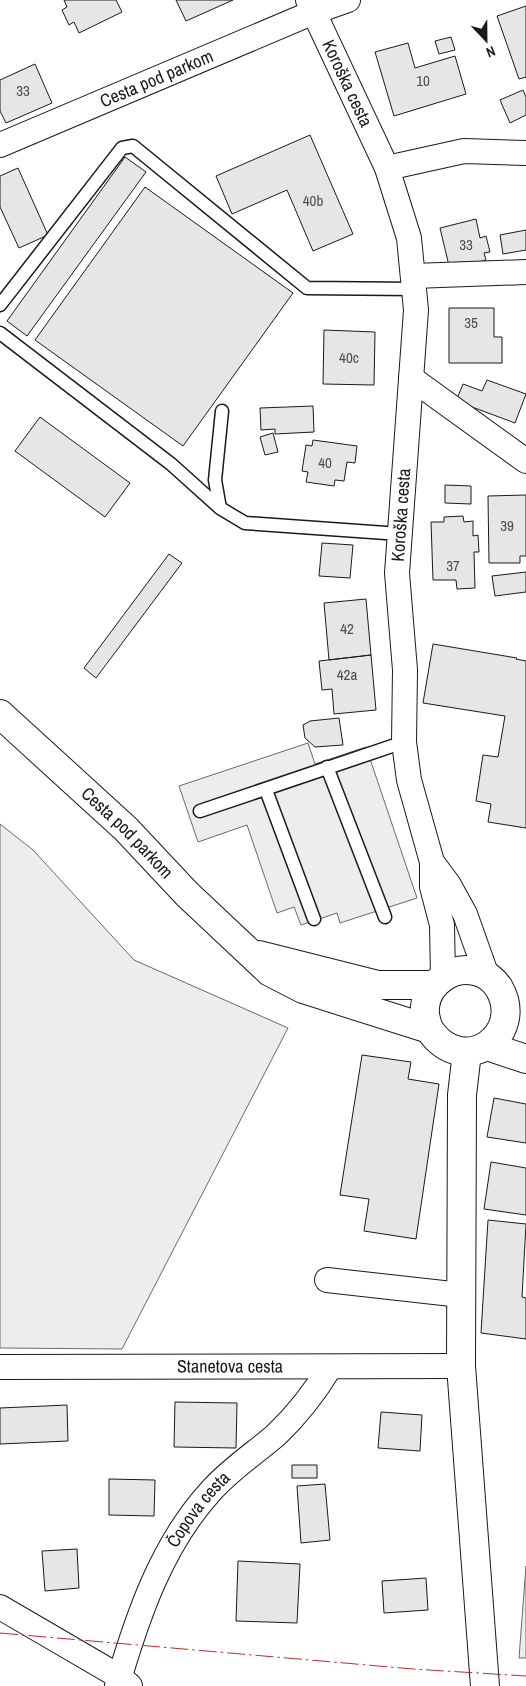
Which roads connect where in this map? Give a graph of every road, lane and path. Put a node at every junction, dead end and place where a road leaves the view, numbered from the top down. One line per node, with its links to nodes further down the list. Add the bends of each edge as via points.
1 (348, 0): 2 (street, Cesta pod parkom)
2 (311, 6): 3 (street, Cesta pod parkom); 5 (street, Koroška cesta)
3 (0, 145)
4 (526, 152): 5 (street, via 464,151)
5 (387, 168): 7 (street, Koroška cesta, via 409,238)
6 (526, 272): 7 (street)
7 (414, 283): 8 (lane, via 306,288 133,146 122,148); 10 (street, Koroška cesta, via 416,310)
8 (0, 305)
9 (0, 333): 13 (lane, via 171,464)
10 (411, 378): 12 (street); 14 (street, Koroška cesta)
11 (222, 410): 13 (lane, via 215,480)
12 (526, 461)
13 (220, 508): 14 (lane, via 246,523)
14 (400, 534): 16 (street, Koroška cesta, via 397,573 405,670)
15 (0, 714): 23 (main road, Cesta pod parkom, via 126,829 187,894)
16 (404, 742): 17 (lane); 20 (street, Koroška cesta, via 409,780)
17 (327, 767): 18 (lane); 21 (lane)
18 (266, 790): 19 (lane); 22 (lane)
19 (200, 811)
20 (432, 862): 24 (street, via 432,887 442,925); 25 (street, via 465,914)
21 (385, 917)
22 (314, 919)
23 (250, 952): 24 (main road, via 378,984); 27 (main road, Cesta pod parkom, via 270,972 303,989)
24 (438, 981): 25 (main road, via 464,970 476,971); 27 (main road, via 425,1006)
25 (495, 985): 26 (main road); 28 (main road, via 506,1007 506,1019 495,1040)
26 (526, 1016)
27 (429, 1029): 28 (main road, via 435,1039 455,1051)
28 (477, 1049): 29 (main road); 31 (main road, via 462,1095)
29 (526, 1059)
30 (327, 1280): 31 (street)
31 (461, 1296): 32 (main road)
32 (461, 1366): 34 (street, Stanetova cesta); 37 (main road)
33 (0, 1367): 34 (street, Stanetova cesta)
34 (330, 1367): 36 (street, Čopova cesta, via 304,1407 210,1492 179,1533 148,1592)
35 (0, 1607): 36 (street)
36 (122, 1683)
37 (485, 1686)

